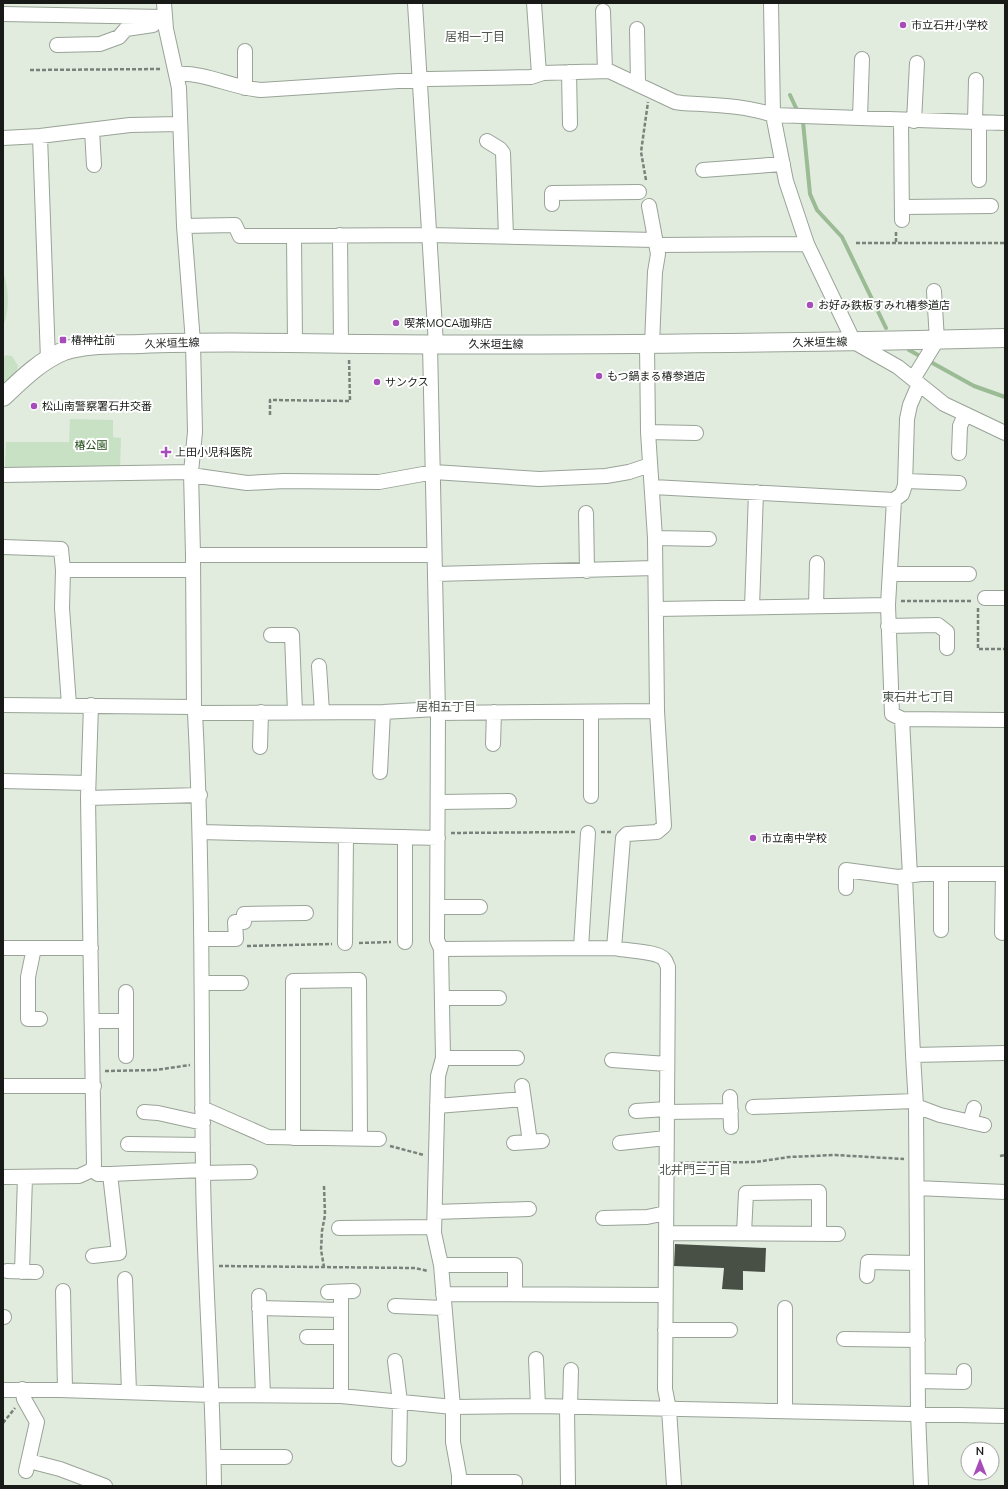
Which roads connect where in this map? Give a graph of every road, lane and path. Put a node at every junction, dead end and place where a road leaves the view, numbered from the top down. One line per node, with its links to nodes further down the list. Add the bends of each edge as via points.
1 (164, 3): 8 (street)
2 (415, 3): 19 (street)
3 (534, 3): 18 (street)
4 (771, 3): 24 (street)
5 (102, 10): 7 (street); 8 (street)
6 (603, 11): 15 (street)
7 (3, 14)
8 (165, 20): 10 (street, via 126,29 119,36 100,44); 16 (street)
9 (637, 29): 21 (street)
10 (57, 45)
11 (245, 51): 22 (street)
12 (862, 59): 25 (street)
13 (917, 62): 26 (street)
14 (30, 70): 16 (path)
15 (604, 71): 17 (street); 21 (street, via 614,72)
16 (176, 72): 22 (street, via 198,74); 29 (street)
17 (569, 72): 18 (street); 30 (street)
18 (539, 74): 19 (street)
19 (420, 80): 22 (street, via 274,90); 43 (street)
20 (976, 80): 27 (street)
21 (638, 83): 23 (street)
22 (245, 88)
23 (652, 91): 24 (street, via 675,102 756,109); 40 (path, via 646,108 641,152)
24 (773, 115): 25 (street); 35 (street)
25 (860, 118): 26 (street)
26 (908, 121): 27 (street); 41 (street, via 903,214)
27 (977, 123): 28 (street); 38 (street)
28 (1005, 123)
29 (179, 124): 31 (street, via 130,125); 42 (street)
30 (570, 124)
31 (92, 130): 32 (street); 36 (street)
32 (40, 136): 33 (street); 60 (street)
33 (3, 138)
34 (487, 141): 46 (street, via 503,153)
35 (783, 164): 37 (street); 50 (street, via 786,181)
36 (94, 166)
37 (703, 170)
38 (979, 180)
39 (552, 204): 47 (street, via 552,193 638,187)
40 (649, 206): 47 (street)
41 (991, 206)
42 (184, 226): 44 (street, via 236,225 240,236); 54 (street)
43 (429, 234): 45 (street); 46 (street); 58 (street)
44 (294, 236): 45 (street); 56 (street)
45 (340, 236): 57 (street)
46 (506, 236): 47 (street)
47 (652, 241): 50 (street); 59 (street)
48 (856, 243): 49 (path)
49 (1005, 243)
50 (807, 244): 55 (street)
51 (934, 291): 53 (street)
52 (1005, 338): 53 (main road, 久米垣生線)
53 (937, 340): 55 (main road, 久米垣生線); 61 (street)
54 (193, 342): 56 (main road, 久米垣生線); 60 (main road, 久米垣生線, via 88,346 64,351); 71 (street, via 195,432)
55 (854, 342): 59 (main road, 久米垣生線); 61 (street, via 898,366)
56 (295, 343): 57 (main road, 久米垣生線)
57 (345, 344): 58 (main road, 久米垣生線); 63 (path, via 350,401 270,400)
58 (433, 344): 59 (main road, 久米垣生線); 70 (street)
59 (650, 344): 65 (street)
60 (48, 360): 62 (main road, 久米垣生線)
61 (916, 382): 64 (street, via 935,399); 73 (street, via 907,419)
62 (3, 397)
63 (270, 415)
64 (965, 415): 67 (street); 68 (street, via 960,426)
65 (648, 432): 66 (street); 69 (street)
66 (696, 433)
67 (1005, 434)
68 (959, 453)
69 (650, 465): 70 (street, via 606,476 539,479); 75 (street)
70 (434, 472): 71 (street, via 379,482 344,483 247,483); 83 (street)
71 (191, 474): 72 (street); 82 (street)
72 (3, 475)
73 (906, 481): 74 (street); 77 (street, via 902,494)
74 (959, 483)
75 (653, 487): 76 (street); 79 (street)
76 (756, 492): 77 (street); 96 (street)
77 (894, 500): 90 (street)
78 (586, 513): 88 (street)
79 (655, 538): 80 (street); 85 (street)
80 (709, 539)
81 (3, 547): 86 (street, via 61,549)
82 (194, 555): 83 (street); 87 (street)
83 (434, 555): 89 (street)
84 (817, 563): 95 (street)
85 (654, 568): 88 (street); 97 (street)
86 (63, 570): 87 (street); 104 (street, via 63,622)
87 (193, 570): 106 (street)
88 (587, 571): 89 (street)
89 (435, 574): 107 (street)
90 (890, 574): 91 (street); 94 (street)
91 (968, 574)
92 (984, 598): 93 (street)
93 (1005, 598)
94 (888, 603): 95 (street); 98 (street); 101 (path, via 978,601 978,649)
95 (816, 606): 96 (street)
96 (752, 607): 97 (street)
97 (656, 610): 108 (street)
98 (888, 626): 100 (street, via 938,625 947,632); 115 (street, via 892,714)
99 (271, 635): 110 (street, via 292,635)
100 (947, 648)
101 (1005, 649)
102 (319, 666): 111 (street)
103 (3, 705): 104 (street)
104 (69, 705): 105 (street)
105 (91, 705): 106 (street); 121 (street)
106 (195, 710): 109 (street); 122 (street)
107 (438, 711): 112 (street); 113 (street); 126 (street)
108 (657, 711): 114 (street); 129 (street, via 664,826 658,832)
109 (261, 712): 110 (street); 118 (street)
110 (295, 712): 111 (street)
111 (322, 712): 112 (street)
112 (383, 712): 119 (street)
113 (494, 712): 114 (street); 117 (street)
114 (591, 712): 123 (street)
115 (902, 719): 116 (street); 135 (street)
116 (1005, 720)
117 (493, 744)
118 (260, 747)
119 (380, 772)
120 (3, 781): 121 (street)
121 (88, 783): 124 (street)
122 (200, 795): 124 (street); 127 (street)
123 (591, 796)
124 (88, 798): 148 (street)
125 (509, 801): 126 (street)
126 (439, 802): 131 (street)
127 (201, 832): 130 (street); 142 (street)
128 (588, 833): 129 (path, via 619,832); 131 (path); 149 (street)
129 (624, 835): 150 (street)
130 (346, 836): 132 (street); 144 (street)
131 (438, 836): 132 (street); 137 (street)
132 (405, 837): 143 (street)
133 (941, 874): 134 (street); 135 (street); 140 (street)
134 (1004, 874): 141 (street)
135 (908, 876): 136 (street, via 898,878 846,870); 161 (street)
136 (846, 888)
137 (438, 907): 138 (street); 151 (street, via 437,940)
138 (480, 907)
139 (306, 914): 142 (street, via 244,914 244,922 236,922 236,938)
140 (941, 930)
141 (1002, 933)
142 (202, 939): 152 (street)
143 (405, 942): 144 (path)
144 (345, 944): 145 (path)
145 (242, 946)
146 (3, 948): 147 (street)
147 (34, 948): 148 (street); 157 (street, via 28,977 28,1019)
148 (91, 948): 158 (street)
149 (581, 948): 150 (street); 151 (street)
150 (614, 948): 166 (street, via 657,954 664,959 668,967)
151 (441, 949): 155 (street)
152 (202, 983): 153 (street); 167 (street)
153 (241, 983)
154 (126, 992): 159 (street)
155 (442, 998): 156 (street); 163 (street)
156 (499, 998)
157 (40, 1019)
158 (92, 1021): 159 (street); 168 (street)
159 (126, 1021): 162 (street)
160 (1005, 1053): 161 (street)
161 (913, 1055): 172 (street)
162 (126, 1056)
163 (443, 1058): 164 (street); 173 (street, via 438,1076)
164 (517, 1058)
165 (612, 1060): 166 (street)
166 (667, 1064): 177 (street)
167 (202, 1065): 168 (path, via 156,1070); 175 (street)
168 (93, 1072): 170 (street)
169 (3, 1086): 170 (street)
170 (94, 1086): 196 (street, via 95,1158)
171 (730, 1097): 178 (street)
172 (916, 1103): 174 (street, via 844,1097 777,1099); 181 (street, via 940,1115 972,1115); 194 (street)
173 (437, 1106): 187 (street, via 523,1092 536,1141); 193 (street)
174 (753, 1107)
175 (202, 1108): 180 (street); 183 (street, via 268,1138)
176 (636, 1111): 177 (street)
177 (667, 1111): 178 (street); 185 (street)
178 (731, 1111): 182 (street)
179 (144, 1112): 180 (street)
180 (203, 1123): 190 (street)
181 (984, 1125)
182 (731, 1127)
183 (293, 1138): 184 (street); 184 (street, via 293,981 359,980)
184 (360, 1138): 186 (street)
185 (666, 1138): 188 (street); 195 (street)
186 (379, 1139): 193 (path, via 383,1145)
187 (514, 1143)
188 (620, 1143)
189 (128, 1144): 190 (street)
190 (203, 1145): 197 (street)
191 (1005, 1155): 192 (path)
192 (1000, 1156)
193 (436, 1158): 206 (street)
194 (916, 1159): 195 (path, via 835,1155 789,1157 756,1162); 203 (street)
195 (666, 1163): 207 (street)
196 (92, 1170): 199 (street, via 98,1174); 201 (street, via 79,1176)
197 (203, 1171): 198 (street); 199 (street); 217 (street)
198 (250, 1172)
199 (110, 1174): 215 (street, via 119,1253)
200 (3, 1177): 201 (street)
201 (25, 1177): 220 (street, via 29,1272)
202 (324, 1186): 218 (path, via 325,1215 321,1250)
203 (916, 1188): 204 (street); 216 (street)
204 (1005, 1192)
205 (529, 1209): 206 (street)
206 (435, 1212): 209 (street)
207 (666, 1213): 208 (street, via 647,1217); 211 (street)
208 (603, 1218)
209 (434, 1227): 210 (street); 219 (street)
210 (339, 1228)
211 (666, 1233): 212 (street); 227 (street)
212 (744, 1233): 213 (street); 213 (street, via 746,1193 819,1192)
213 (819, 1234): 214 (street)
214 (838, 1234)
215 (93, 1256)
216 (917, 1263): 221 (street, via 868,1262); 237 (street)
217 (207, 1266): 218 (path); 246 (street)
218 (324, 1267): 219 (path)
219 (441, 1270): 225 (street); 226 (street, via 515,1265)
220 (7, 1271)
221 (867, 1276)
222 (125, 1279): 245 (street)
223 (63, 1292): 244 (street)
224 (341, 1292): 231 (street)
225 (443, 1294): 226 (street); 229 (street)
226 (515, 1294): 227 (street)
227 (665, 1295): 232 (street)
228 (396, 1306): 229 (street)
229 (444, 1308): 252 (street)
230 (785, 1308): 255 (street)
231 (341, 1310): 235 (street); 247 (street, via 259,1302)
232 (665, 1330): 233 (street); 254 (street, via 665,1389)
233 (730, 1330)
234 (307, 1337): 235 (street)
235 (341, 1337): 249 (street)
236 (844, 1340): 237 (street)
237 (918, 1340): 242 (street)
238 (536, 1359): 251 (street)
239 (395, 1361): 250 (street)
240 (571, 1370): 253 (street)
241 (964, 1371): 242 (street, via 964,1382)
242 (918, 1381): 256 (street)
243 (3, 1390): 248 (street)
244 (66, 1390): 245 (street); 248 (street)
245 (129, 1392): 246 (street)
246 (212, 1395): 247 (street); 259 (street)
247 (263, 1395): 249 (street)
248 (24, 1396): 258 (path); 263 (street, via 37,1422 27,1466)
249 (341, 1396): 250 (street)
250 (400, 1402): 252 (street); 261 (street)
251 (538, 1406): 252 (street); 253 (street)
252 (453, 1407): 264 (street, via 453,1442)
253 (569, 1407): 254 (street); 267 (street)
254 (669, 1409): 255 (street); 268 (street)
255 (785, 1411): 256 (street)
256 (918, 1413): 257 (street); 269 (street)
257 (1005, 1416)
258 (3, 1423)
259 (214, 1457): 260 (street); 266 (street)
260 (285, 1457)
261 (399, 1459)
262 (515, 1482): 264 (street)
263 (90, 1483): 265 (street)
264 (459, 1484)
265 (106, 1486)
266 (214, 1486)
267 (568, 1486)
268 (674, 1486)
269 (921, 1486)

